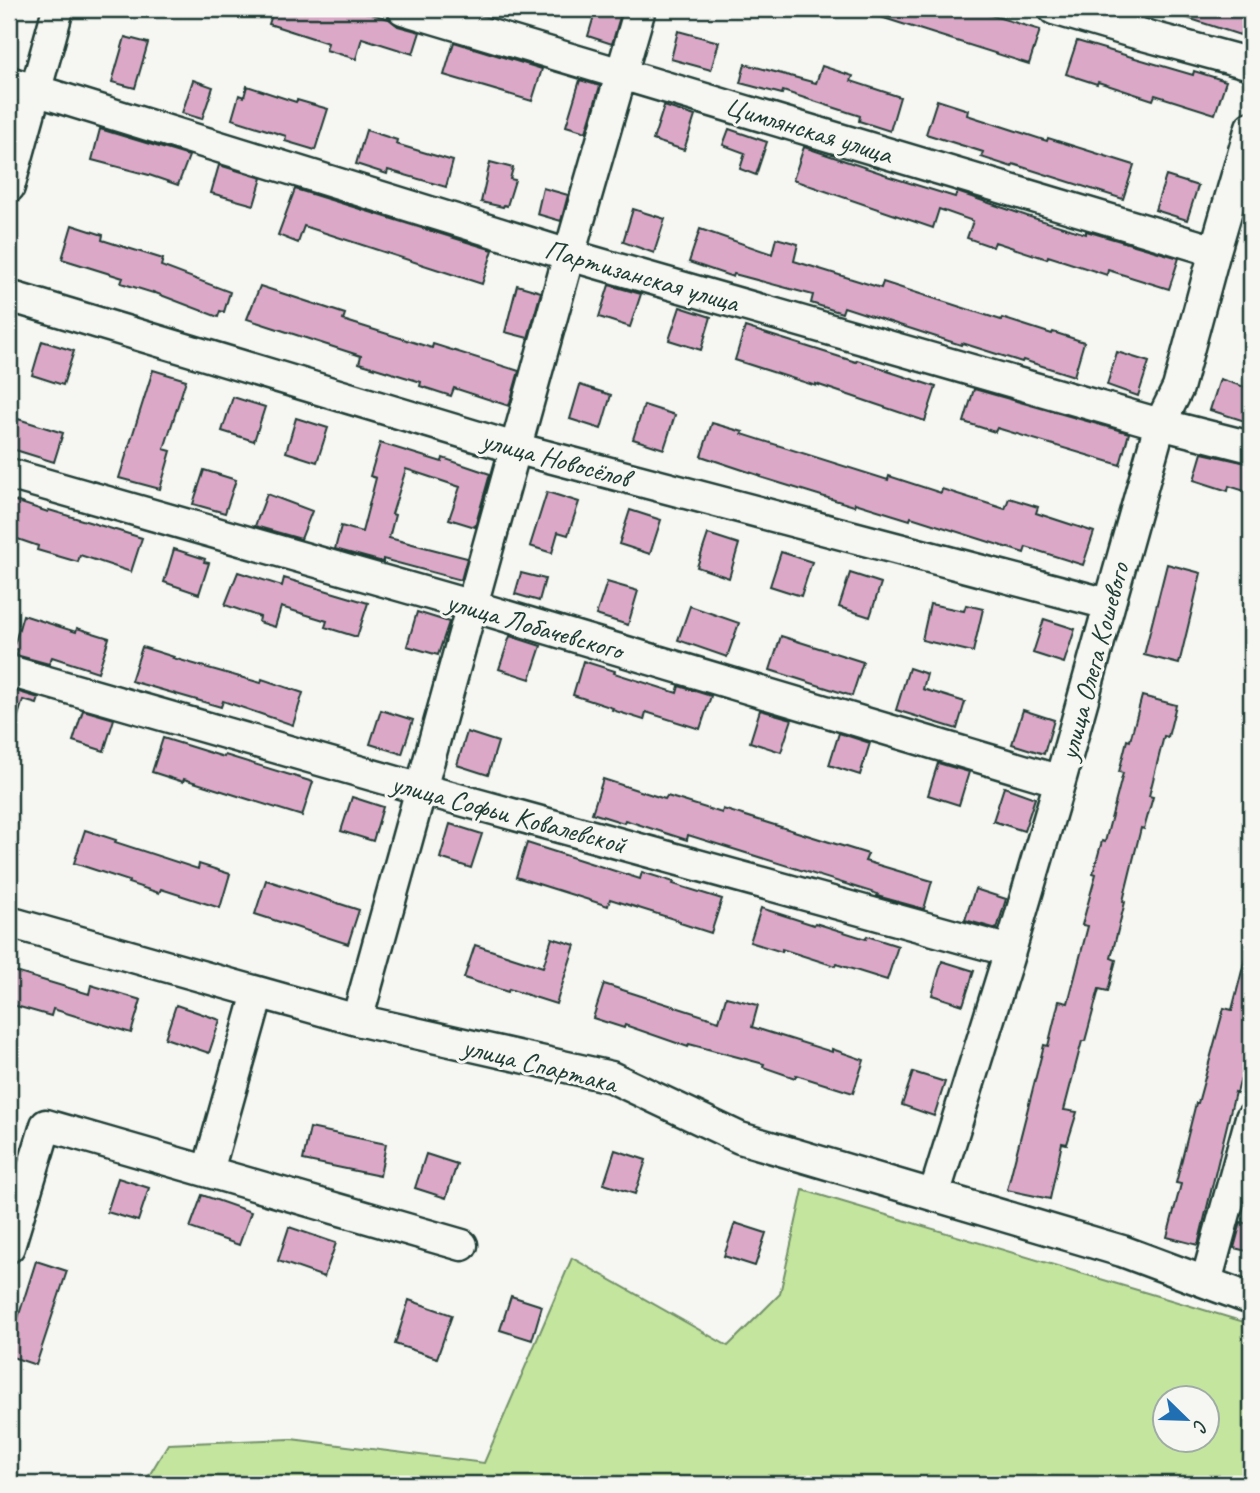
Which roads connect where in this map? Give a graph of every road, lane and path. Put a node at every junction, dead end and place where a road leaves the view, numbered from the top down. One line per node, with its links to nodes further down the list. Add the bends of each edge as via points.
1 (58, 9): 7 (street)
2 (403, 9): 6 (street, Цимлянская улица)
3 (640, 9): 6 (street)
4 (1054, 9): 5 (street)
5 (1251, 64)
6 (622, 73): 10 (street, Цимлянская улица); 11 (street)
7 (22, 86): 9 (street); 11 (street, Партизанская улица)
8 (1251, 127): 10 (street, улица Олега Кошевого)
9 (9, 187)
10 (1214, 251): 13 (street, улица Олега Кошевого, via 1178,388)
11 (569, 254): 13 (street, Партизанская улица); 15 (street)
12 (9, 296): 15 (street, улица Новосёлов)
13 (1160, 424): 14 (street, Партизанская улица); 17 (street, улица Олега Кошевого)
14 (1251, 447)
15 (516, 448): 17 (street, улица Новосёлов); 18 (street)
16 (9, 474): 18 (street, улица Лобачевского)
17 (1108, 604): 20 (street, улица Олега Кошевого)
18 (472, 606): 20 (street, улица Лобачевского); 21 (street)
19 (9, 671): 21 (street, улица Софьи Ковалевской)
20 (1060, 781): 23 (street, улица Олега Кошевого)
21 (421, 789): 23 (street, улица Софьи Ковалевской); 25 (street)
22 (9, 922): 24 (street, улица Спартака)
23 (1010, 951): 28 (street, улица Олега Кошевого)
24 (258, 993): 25 (street, улица Спартака); 27 (street)
25 (357, 1020): 28 (street, улица Спартака, via 611,1077 740,1138)
26 (1251, 1118): 31 (street)
27 (208, 1171): 29 (street); 30 (street, via 46,1125)
28 (934, 1195): 31 (street, улица Спартака, via 1122,1251)
29 (462, 1245)
30 (9, 1247)
31 (1206, 1282): 32 (street, улица Спартака)
32 (1251, 1298)

